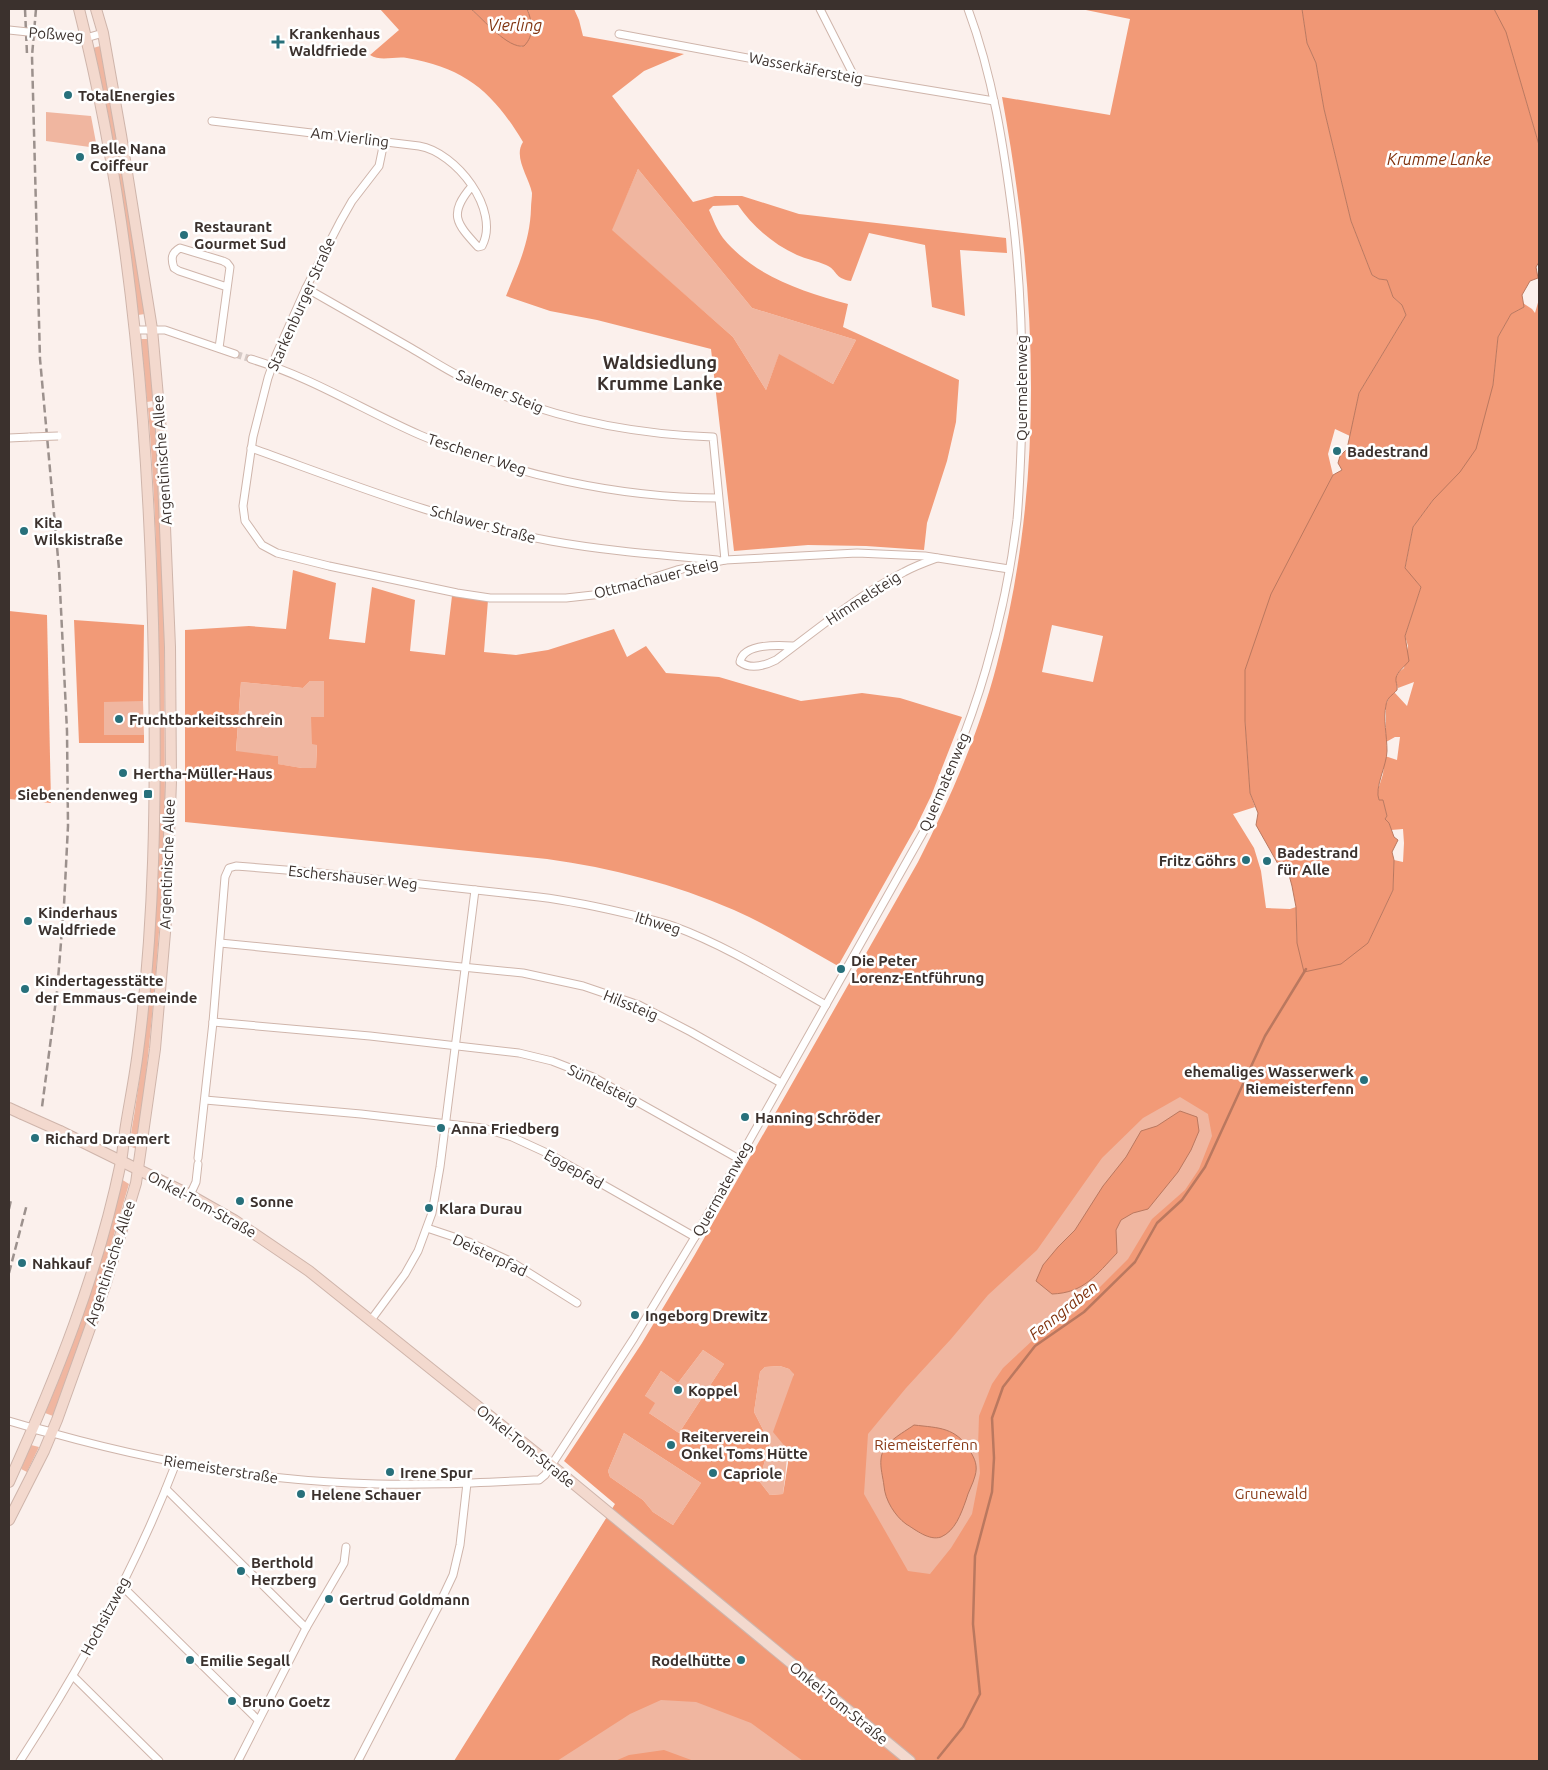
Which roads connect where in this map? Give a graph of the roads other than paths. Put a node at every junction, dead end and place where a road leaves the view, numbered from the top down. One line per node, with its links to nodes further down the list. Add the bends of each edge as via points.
1 (79, 9): 8 (main road, Argentinische Allee)
2 (96, 9): 6 (main road, Argentinische Allee)
3 (820, 9): 9 (street)
4 (968, 9): 10 (street, Quermatenweg)
5 (9, 30): 8 (street, Poßweg, bridge)
6 (103, 33): 8 (street, Poßweg); 16 (main road, Argentinische Allee)
7 (619, 34): 9 (street, Wasserkäfersteig)
8 (86, 38): 17 (main road, Argentinische Allee, via 118,204)
9 (855, 78): 10 (street, Wasserkäfersteig)
10 (994, 102): 29 (street, Quermatenweg, via 1016,242 1023,364 1017,521)
11 (212, 121): 12 (street, Am Vierling)
12 (384, 142): 13 (street, Am Vierling, via 427,147 442,154); 15 (street, Starkenburger Straße, via 379,166 340,222)
13 (472, 186): 13 (street, Am Vierling, via 487,217 486,240 478,247 458,222 460,199)
14 (227, 288): 14 (street, via 230,268 227,263 180,248 173,254 174,268); 18 (street)
15 (306, 288): 21 (street, Starkenburger Straße); 25 (street, Salemer Steig, via 466,379 519,401 606,426 675,436 713,437)
16 (152, 329): 17 (street); 18 (street, via 165,330); 43 (main road, Argentinische Allee, via 165,505 170,781 163,966)
17 (135, 330): 42 (main road, Argentinische Allee, via 150,522 155,793 145,986)
18 (219, 348): 19 (street)
19 (235, 354)
20 (251, 359): 21 (street, Teschener Weg)
21 (272, 366): 24 (street, Starkenburger Straße); 25 (street, Teschener Weg, via 321,386 419,435 492,462 603,488)
22 (58, 436): 23 (street, bridge)
23 (9, 438)
24 (251, 448): 26 (street, Starkenburger Straße, via 243,506 245,521); 28 (street, Schlawer Straße, via 359,488 473,523 542,539 633,552)
25 (718, 498): 28 (street)
26 (254, 535): 28 (street, Ottmachauer Steig, via 277,553 382,578 490,598 602,594 677,570)
27 (937, 558): 28 (street, Ottmachauer Steig, via 857,553); 29 (street, Ottmachauer Steig); 30 (street, Himmelsteig, via 888,581)
28 (725, 560)
29 (1009, 569): 34 (street, Quermatenweg, via 986,670 952,769 924,831)
30 (793, 646): 30 (street, Himmelsteig, via 757,648 744,653 740,662 751,666 769,664)
31 (475, 890): 32 (street, Eschershauser Weg, via 236,866 228,868 225,877); 33 (street); 34 (street, Ithweg, via 567,900 671,925 721,947)
32 (220, 943): 33 (street); 35 (street, Eschershauser Weg)
33 (465, 968): 36 (street); 37 (street, Hilssteig, via 553,979 639,1006)
34 (826, 1005): 37 (street, Quermatenweg)
35 (213, 1022): 36 (street); 38 (street, Eschershauser Weg)
36 (455, 1046): 40 (street); 41 (street, Süntelsteig, via 519,1053 573,1068)
37 (782, 1084): 41 (street, Quermatenweg)
38 (205, 1100): 40 (street); 44 (street, Eschershauser Weg, via 196,1182)
39 (9, 1108): 42 (main road, Onkel-Tom-Straße, bridge)
40 (445, 1124): 45 (street, via 436,1196); 46 (street, Eggepfad, via 498,1132 540,1150)
41 (739, 1159): 46 (street, Quermatenweg)
42 (121, 1160): 43 (main road, Onkel-Tom-Straße); 50 (main road, Argentinische Allee, via 82,1307)
43 (138, 1168): 44 (main road, Onkel-Tom-Straße); 51 (main road, Argentinische Allee, via 105,1286)
44 (190, 1195): 48 (main road, Onkel-Tom-Straße, via 282,1251)
45 (427, 1228): 47 (street, Deisterpfad, via 469,1242 510,1261); 48 (street, via 405,1274)
46 (695, 1237): 53 (street, Quermatenweg)
47 (577, 1303)
48 (371, 1320): 53 (main road, Onkel-Tom-Straße)
49 (9, 1421): 50 (street, Riemeisterstraße)
50 (33, 1428): 51 (street, Riemeisterstraße); 54 (main road, Argentinische Allee)
51 (52, 1433): 52 (street, Riemeisterstraße); 57 (main road, Argentinische Allee)
52 (176, 1463): 55 (street, Riemeisterstraße, via 292,1479 387,1484); 56 (street, Hochsitzweg)
53 (551, 1465): 55 (street, Riemeisterstraße, via 539,1480); 67 (main road, Onkel-Tom-Straße)
54 (9, 1482)
55 (467, 1483): 66 (street, via 453,1575)
56 (166, 1489): 59 (street, Hochsitzweg); 60 (street)
57 (9, 1520)
58 (346, 1548): 60 (street, via 344,1562)
59 (122, 1586): 61 (street, Hochsitzweg); 62 (street)
60 (306, 1628): 62 (street)
61 (73, 1676): 63 (street, Hochsitzweg); 64 (street)
62 (258, 1720): 65 (street)
63 (20, 1761)
64 (158, 1761)
65 (238, 1761)
66 (358, 1761)
67 (910, 1761)

